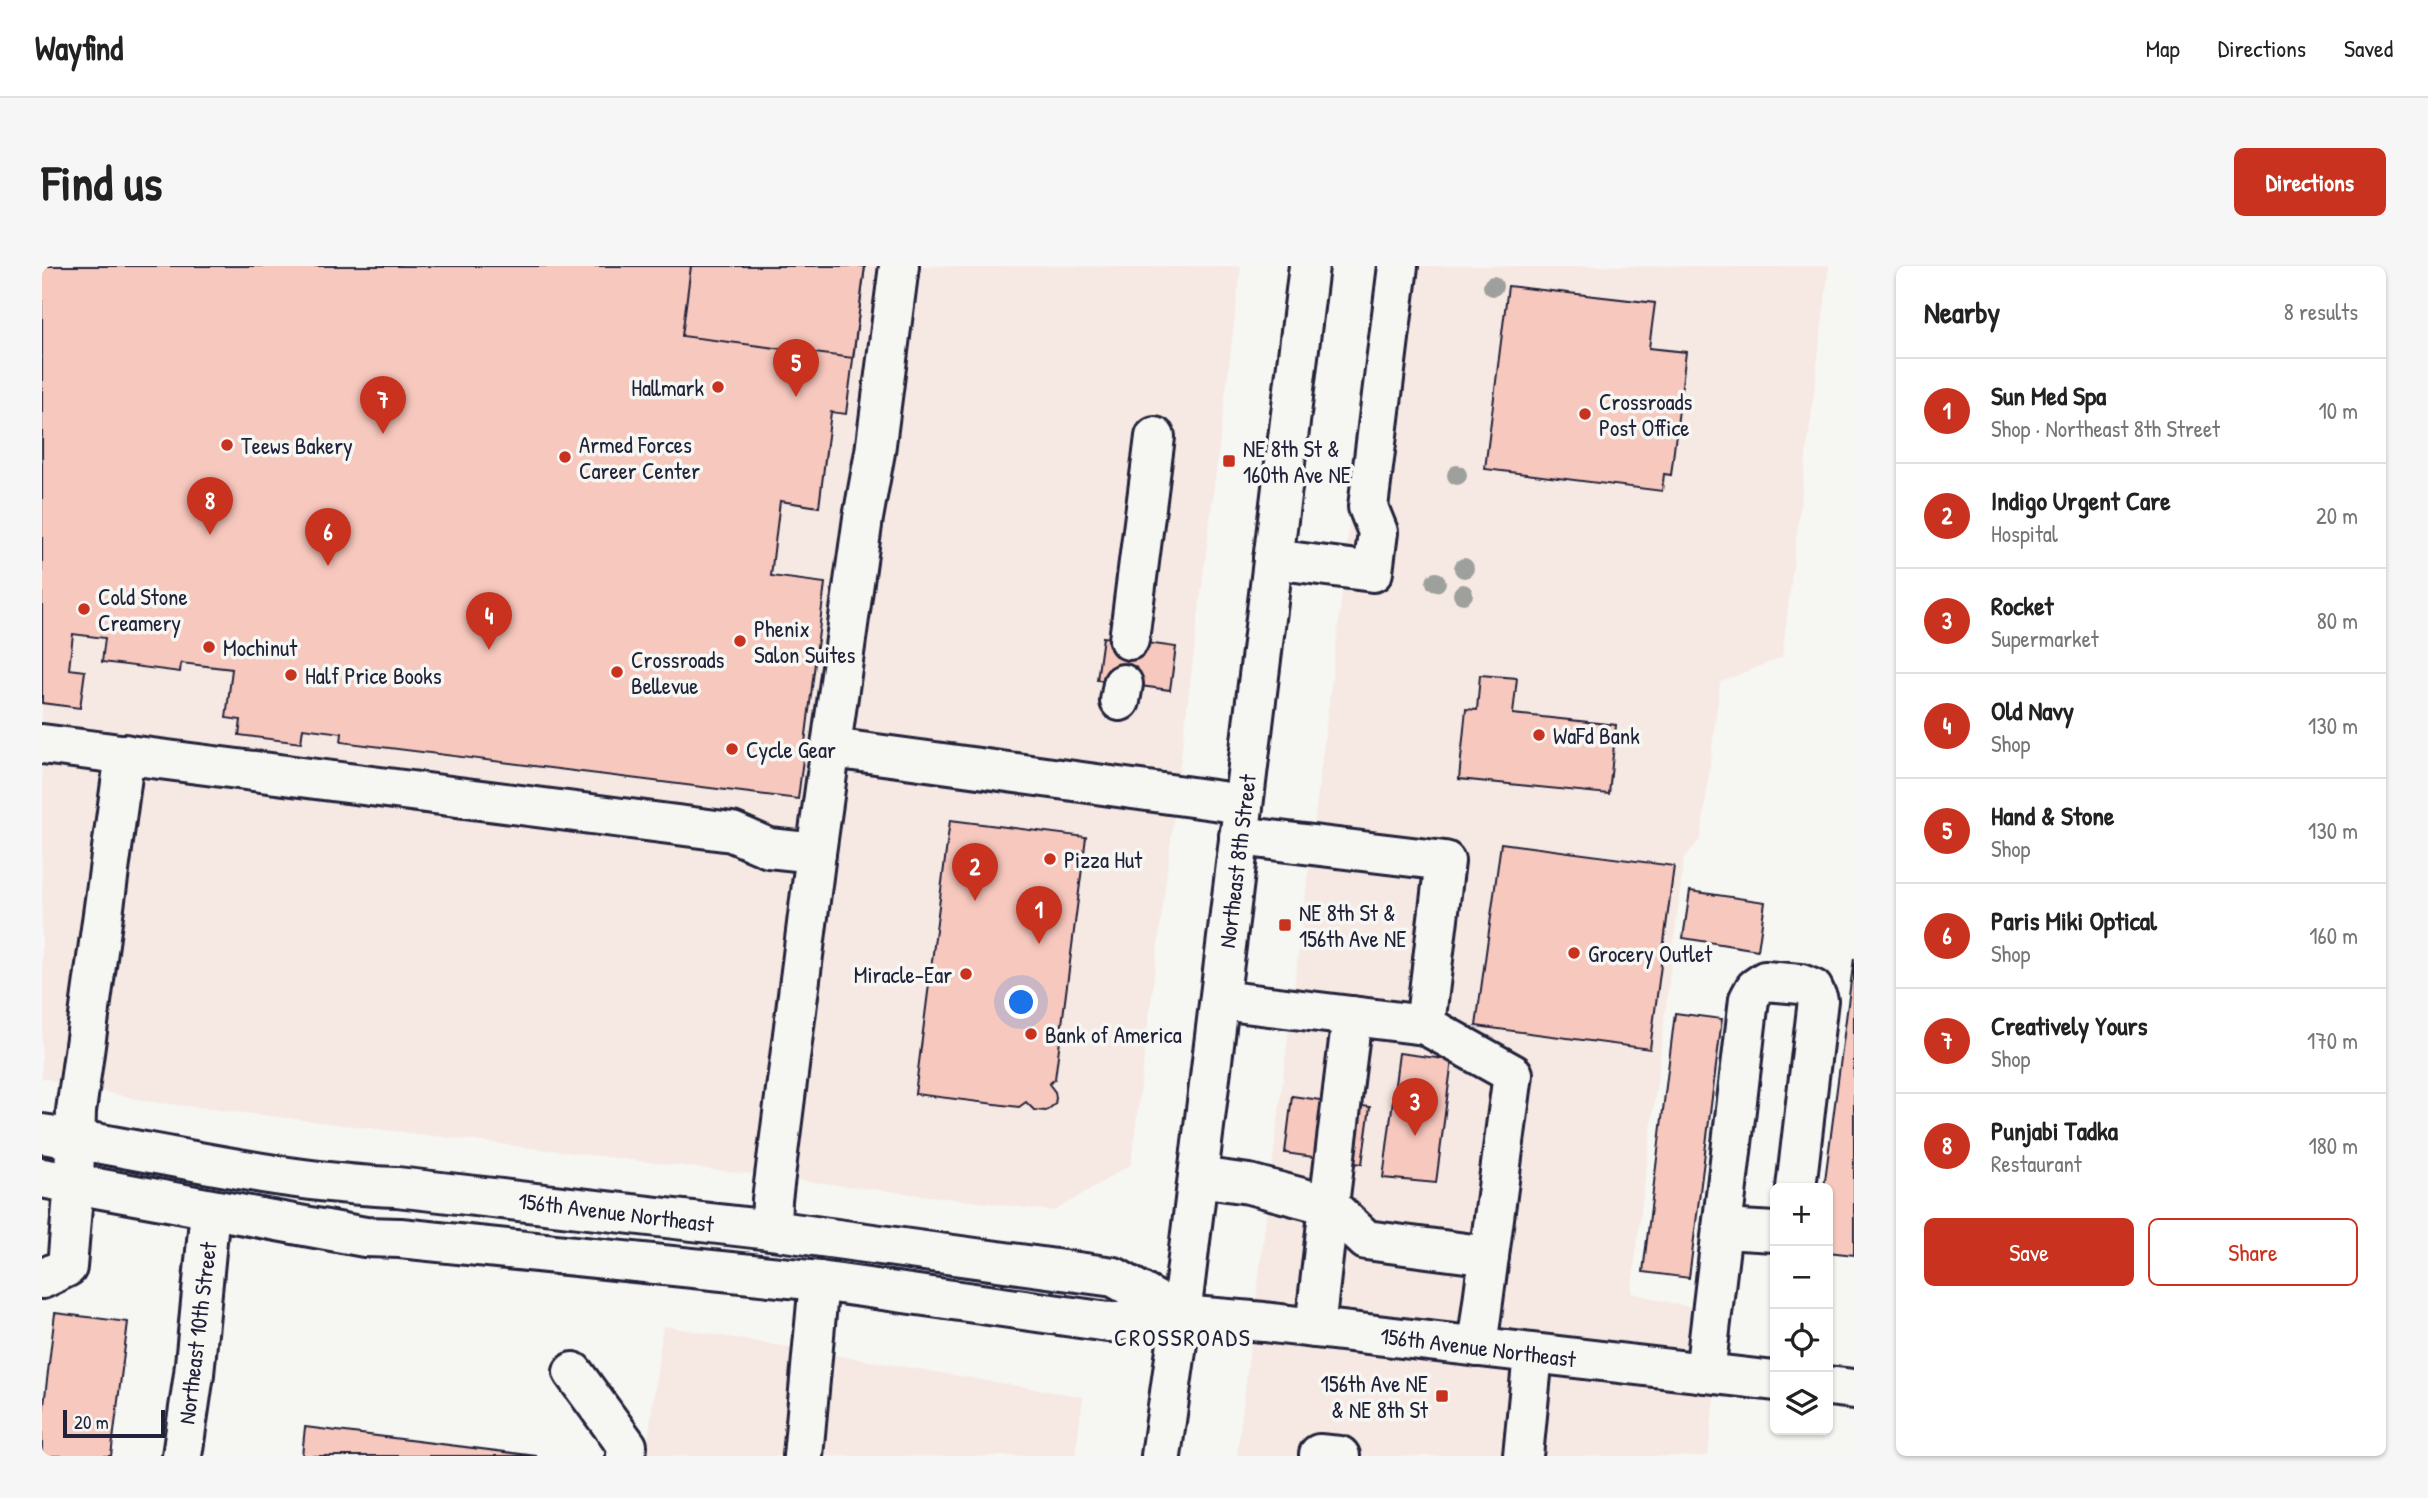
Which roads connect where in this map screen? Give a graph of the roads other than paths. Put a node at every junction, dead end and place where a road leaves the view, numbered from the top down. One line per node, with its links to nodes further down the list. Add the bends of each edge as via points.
1 (899, 266): 8 (main road)
2 (1309, 266): 5 (main road, Northeast 8th Street)
3 (1398, 266): 5 (main road, via 1368,507 1378,532 1373,572)
4 (1155, 437): 6 (main road)
5 (1273, 559): 10 (main road, Northeast 8th Street)
6 (1129, 640)
7 (42, 744): 9 (main road)
8 (832, 748): 10 (main road); 11 (main road)
9 (125, 754): 11 (main road, via 733,832 769,848); 15 (main road, via 76,1111)
10 (1241, 820): 12 (main road, Northeast 8th Street); 14 (main road, via 1445,861)
11 (816, 853): 22 (main road)
12 (1220, 1000): 13 (main road); 16 (main road, Northeast 8th Street)
13 (1352, 1016): 14 (main road); 19 (main road)
14 (1425, 1025): 24 (main road, via 1513,1074)
15 (59, 1136): 17 (main road); 22 (main road, 156th Avenue Northeast, via 355,1185)
16 (1198, 1177): 19 (main road, via 1249,1184); 27 (main road, Northeast 8th Street)
17 (58, 1180): 20 (main road, 156th Avenue Northeast); 25 (main road, via 67,1267)
18 (1797, 1183): 21 (main road, via 1818,1000 1812,989 1801,984 1765,981 1749,999)
19 (1329, 1205): 24 (main road, via 1366,1240); 28 (main road)
20 (211, 1210): 26 (main road, 156th Avenue Northeast, via 365,1237); 36 (main road, Northeast 10th Street)
21 (1722, 1228): 23 (main road); 32 (main road)
22 (771, 1230): 27 (main road, 156th Avenue Northeast, via 1114,1277)
23 (1770, 1232)
24 (1489, 1256): 29 (main road)
25 (42, 1279)
26 (819, 1281): 27 (main road, 156th Avenue Northeast, via 1108,1322); 38 (main road)
27 (1181, 1315): 28 (main road, 156th Avenue Northeast); 39 (main road, Northeast 8th Street)
28 (1315, 1328): 29 (main road, 156th Avenue Northeast)
29 (1477, 1347): 30 (main road, 156th Avenue Northeast)
30 (1533, 1354): 32 (main road, 156th Avenue Northeast); 42 (main road)
31 (573, 1372): 37 (main road, via 627,1446)
32 (1705, 1373): 33 (main road, 156th Avenue Northeast)
33 (1770, 1380)
34 (1833, 1387): 35 (main road)
35 (1854, 1389)
36 (182, 1456)
37 (626, 1456)
38 (803, 1456)
39 (1161, 1456)
40 (1319, 1456): 41 (main road)
41 (1340, 1456)
42 (1522, 1456)

